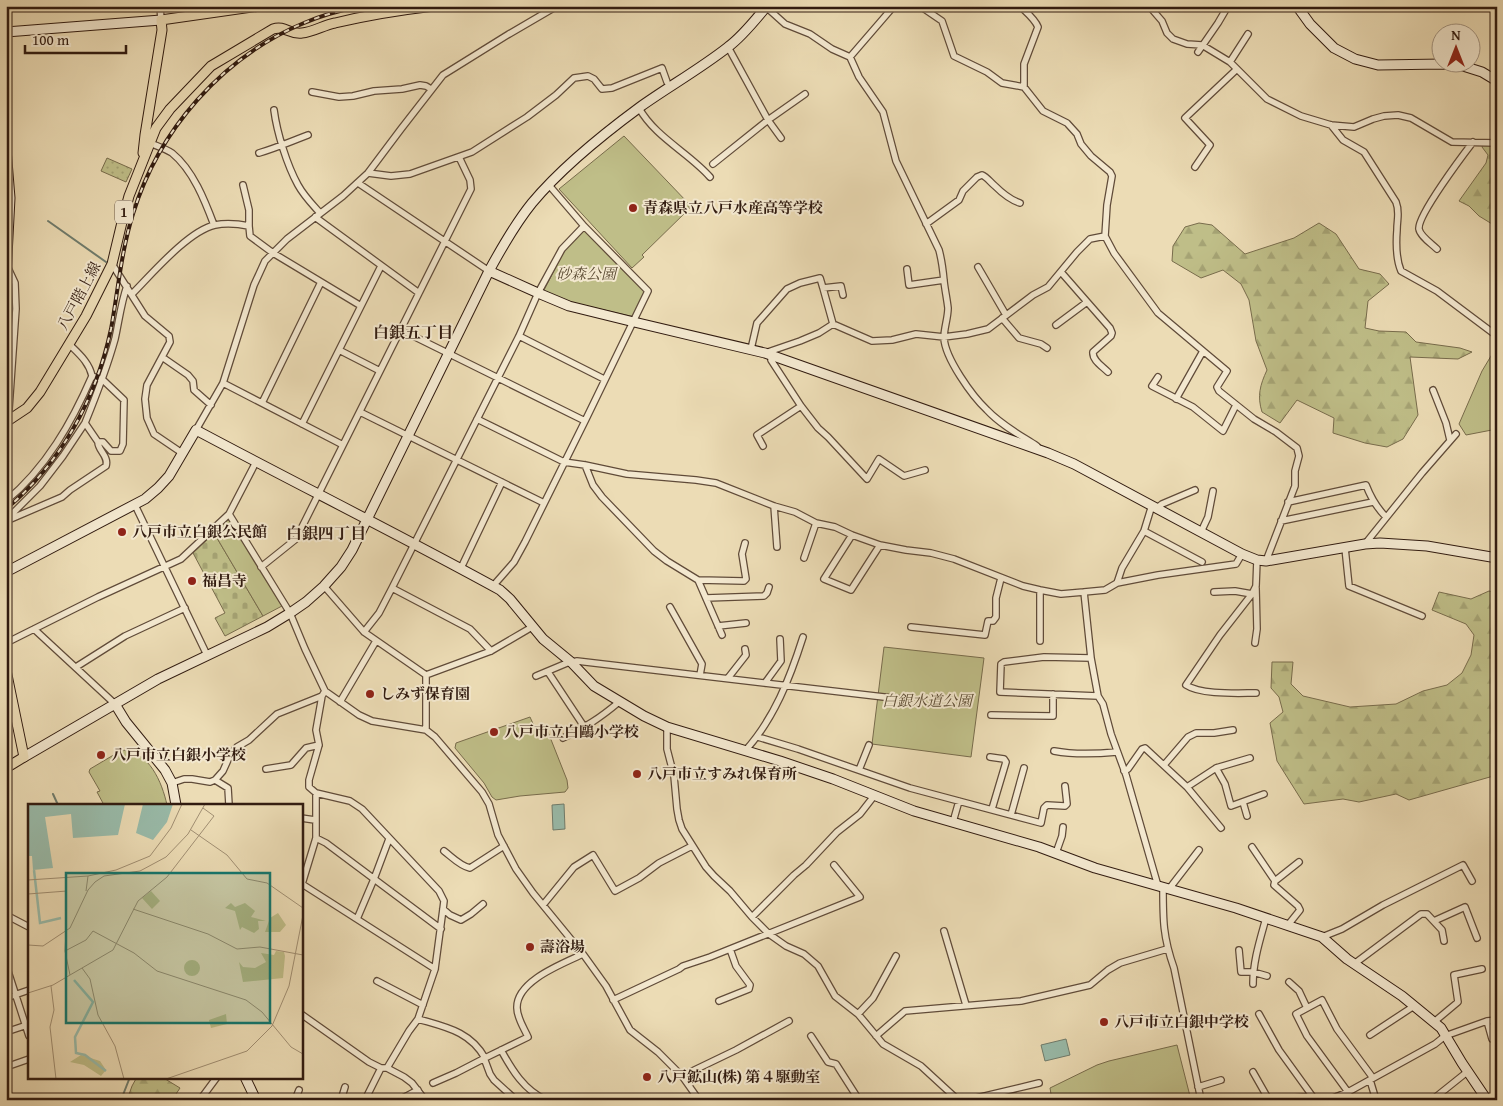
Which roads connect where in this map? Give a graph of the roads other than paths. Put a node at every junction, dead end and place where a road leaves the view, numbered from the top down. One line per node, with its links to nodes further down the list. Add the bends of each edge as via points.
1 (160, 6): 13 (street)
2 (260, 6): 12 (main road)
3 (434, 6): 35 (main road, 八戸階上線 / 1, via 350,19 303,33 273,29 211,66 170,109)
4 (557, 6): 25 (street, via 443,75)
5 (894, 6): 19 (street)
6 (920, 6): 24 (street, via 942,21 954,56 1002,83)
7 (1020, 6): 24 (street, via 1038,27 1024,64)
8 (1149, 6): 16 (street, via 1173,39)
9 (1228, 6): 16 (street)
10 (1297, 6): 23 (street, via 1334,48 1355,59 1378,65 1463,66 1482,72)
11 (766, 7): 17 (street); 19 (street, via 785,24)
12 (246, 8): 13 (main road)
13 (161, 20): 14 (street); 41 (main road, 八戸階上線 / 1)
14 (7, 33)
15 (1248, 34): 20 (street)
16 (1202, 45): 18 (street); 20 (street)
17 (728, 47): 28 (street); 30 (street)
18 (1198, 52)
19 (850, 57): 53 (street, via 883,112 896,161)
20 (1230, 62): 21 (street)
21 (1237, 69): 31 (street, via 1267,99 1300,116); 43 (street, via 1185,118 1210,145)
22 (668, 82): 40 (street, via 662,68 612,88 602,89 588,76 574,78 527,117 472,152)
23 (1497, 82)
24 (1024, 87): 58 (street, via 1043,111 1067,123 1091,156 1110,172)
25 (432, 89): 26 (street, via 420,85 339,97); 44 (street)
26 (312, 92)
27 (805, 94): 30 (street)
28 (639, 108): 45 (street, via 666,139); 47 (street)
29 (274, 110): 37 (street)
30 (768, 120): 33 (street); 42 (street)
31 (1331, 126): 34 (street, via 1354,127 1384,116 1398,115 1411,118 1452,142); 85 (street, via 1343,140 1364,152 1396,202 1401,271 1437,291)
32 (308, 135): 37 (street)
33 (781, 138)
34 (1473, 142): 36 (street); 60 (street, via 1419,224 1422,235)
35 (150, 143): 41 (main road, 八戸階上線 / 1); 54 (street, via 173,154 189,174)
36 (1497, 143)
37 (283, 145): 39 (street); 51 (street, via 298,186)
38 (6, 149): 49 (street)
39 (259, 153)
40 (458, 157): 44 (street, via 410,174); 59 (street, via 471,189)
41 (142, 164): 62 (main road, 八戸階上線 / 1, via 122,218)
42 (713, 164)
43 (1195, 167)
44 (368, 173): 46 (street)
45 (710, 177)
46 (358, 183): 51 (street); 59 (street)
47 (548, 184): 56 (street); 67 (street, via 510,232)
48 (243, 185): 55 (street)
49 (8, 198): 52 (street)
50 (1020, 203): 53 (street, via 982,175 963,191 959,200)
51 (317, 215): 61 (street); 63 (street)
52 (9, 223): 57 (street); 66 (street)
53 (926, 224): 69 (street, via 939,250)
54 (214, 225): 55 (street); 74 (street, via 173,251)
55 (249, 226): 61 (street, via 250,236)
56 (584, 226): 75 (street, via 562,249); 80 (street, via 648,291)
57 (6, 236)
58 (1105, 236): 68 (street, via 1090,239); 91 (street, via 1158,313)
59 (445, 242): 67 (street); 73 (street)
60 (1437, 249)
61 (273, 253): 70 (street); 102 (street, via 265,261 254,285)
62 (112, 264): 71 (street); 87 (main road, 八戸階上線 / 1)
63 (381, 266): 73 (street); 78 (street)
64 (978, 267): 79 (street)
65 (908, 269): 69 (street, via 910,286)
66 (7, 271): 111 (street, via 15,283 16,309)
67 (489, 271): 75 (street); 92 (street)
68 (1061, 272): 77 (street); 79 (street, via 1048,287)
69 (944, 280): 86 (street, via 948,309)
70 (321, 282): 78 (street); 105 (street)
71 (125, 283): 74 (street); 101 (street, via 115,337)
72 (823, 288): 76 (street, via 841,286); 81 (street); 90 (street, via 820,278 787,289 757,323)
73 (419, 293): 83 (street)
74 (132, 294): 94 (street, via 145,316 169,336 170,342)
75 (538, 294): 80 (street, via 569,306); 84 (street)
76 (843, 295)
77 (1087, 302): 82 (street); 96 (street, via 1112,333 1092,354)
78 (361, 306): 89 (street)
79 (1004, 317): 86 (street, via 988,329); 88 (street, via 1019,338)
80 (634, 322): 90 (street); 100 (street)
81 (833, 324): 86 (street, via 872,341 916,334); 93 (street)
82 (1056, 326)
83 (401, 330): 92 (street); 95 (street)
84 (519, 336): 99 (street); 100 (street)
85 (1497, 336)
86 (944, 337): 124 (street, via 949,357 987,410)
87 (68, 344): 97 (street, via 84,359); 111 (main road, 八戸階上線 / 1, via 40,392 27,408)
88 (1047, 348)
89 (339, 350): 95 (street); 114 (street)
90 (751, 350): 93 (street)
91 (1202, 351): 104 (street); 107 (street, via 1227,371 1217,387)
92 (449, 354): 99 (street); 117 (street)
93 (768, 354): 108 (street); 124 (street)
94 (162, 357): 106 (street, via 188,375 194,390); 123 (street, via 147,385 147,418 154,434)
95 (380, 371): 109 (street)
96 (1108, 372)
97 (92, 376): 101 (street); 134 (street, via 52,450)
98 (1158, 377): 104 (street, via 1152,386)
99 (497, 378): 110 (street); 112 (street)
100 (604, 379): 112 (street)
101 (102, 380): 113 (street); 119 (street, via 124,400 124,444 120,451 115,452 103,442)
102 (223, 383): 105 (street); 106 (street)
103 (1432, 390): 118 (street)
104 (1176, 399): 107 (street, via 1192,407 1223,432)
105 (262, 403): 114 (street)
106 (211, 405): 115 (street)
107 (1236, 405): 135 (street, via 1297,448 1295,486)
108 (800, 406): 121 (street, via 757,435); 129 (street, via 867,479 879,459 904,476)
109 (360, 412): 117 (street); 120 (street)
110 (477, 419): 125 (street); 127 (street)
111 (7, 421): 122 (street)
112 (585, 421): 127 (street)
113 (85, 423): 119 (street); 144 (street, via 40,486)
114 (302, 424): 120 (street)
115 (196, 430): 123 (street); 126 (street)
116 (1456, 434): 118 (street)
117 (408, 437): 125 (street); 143 (street)
118 (1450, 440): 142 (street)
119 (98, 442): 144 (street, via 106,466 62,497)
120 (343, 445): 133 (street)
121 (763, 446)
122 (6, 452)
123 (182, 453): 138 (street, via 169,476)
124 (1048, 453): 140 (street)
125 (457, 460): 130 (street); 150 (street)
126 (256, 462): 133 (street); 141 (street)
127 (564, 462): 128 (street); 137 (street)
128 (585, 465): 139 (street, via 627,474 707,481); 166 (street, via 602,497 654,551)
129 (925, 470)
130 (502, 482): 137 (street); 163 (street)
131 (1195, 490): 140 (street)
132 (1213, 491): 148 (street, via 1208,517)
133 (319, 494): 143 (street); 162 (street, via 296,539)
134 (6, 501)
135 (1288, 502): 136 (street, via 1366,485); 145 (street)
136 (1373, 502): 142 (street); 145 (street)
137 (544, 503): 169 (street, via 514,562)
138 (135, 505): 161 (street); 164 (street)
139 (774, 506): 146 (street); 154 (street)
140 (1154, 507): 147 (street); 148 (street)
141 (229, 514): 161 (street, via 182,559); 162 (street)
142 (1386, 517): 152 (street)
143 (368, 519): 150 (street); 168 (street, via 341,567)
144 (6, 520)
145 (1281, 521): 159 (street)
146 (816, 523): 149 (street); 157 (street)
147 (1144, 531): 160 (street); 167 (street, via 1122,568)
148 (1201, 532): 156 (street)
149 (852, 535): 153 (street); 153 (street, via 824,579 851,590)
150 (414, 543): 163 (street); 172 (street)
151 (745, 543): 166 (street, via 742,554 744,581)
152 (1366, 544): 155 (street); 158 (street, via 1427,546)
153 (880, 545): 165 (street, via 954,559)
154 (777, 547)
155 (1345, 548): 159 (street); 181 (street, via 1348,586)
156 (1242, 554): 159 (street); 167 (street, via 1236,564)
157 (804, 558)
158 (1497, 558)
159 (1261, 561): 170 (street)
160 (1202, 562)
161 (165, 567): 179 (street); 186 (street)
162 (262, 567): 180 (street)
163 (461, 568): 169 (street)
164 (6, 572)
165 (1001, 578): 173 (street); 185 (street, via 996,617 993,622 988,621 985,635)
166 (698, 580): 177 (street)
167 (1118, 584): 174 (street, via 1105,590)
168 (324, 586): 180 (street); 187 (street)
169 (493, 586): 184 (street, via 510,600)
170 (1256, 586): 176 (street); 194 (street)
171 (768, 587): 177 (street, via 764,596)
172 (392, 588): 187 (street); 196 (street, via 470,629)
173 (1040, 590): 174 (street, via 1061,594); 192 (street)
174 (1084, 592): 198 (street)
175 (1214, 592): 176 (street)
176 (1252, 594): 210 (street, via 1186,685 1192,689)
177 (706, 598): 183 (street)
178 (670, 607): 204 (street, via 702,664)
179 (185, 608): 197 (street); 200 (street, via 125,636)
180 (290, 613): 197 (street); 209 (street)
181 (1422, 616)
182 (746, 623): 183 (street)
183 (718, 626): 188 (street)
184 (532, 627): 196 (street); 199 (street)
185 (911, 627)
186 (34, 629): 193 (street); 200 (street)
187 (364, 632): 191 (street)
188 (722, 635)
189 (803, 637): 208 (street)
190 (780, 639): 207 (street, via 781,661)
191 (376, 641): 203 (street); 214 (street)
192 (1040, 641)
193 (6, 643)
194 (1255, 643)
195 (744, 648): 206 (street, via 746,656)
196 (491, 651): 203 (street)
197 (207, 655): 216 (street)
198 (1091, 658): 211 (street, via 1044,657 1001,664 1000,692); 212 (street)
199 (571, 662): 202 (street); 204 (street); 215 (street, via 594,686)
200 (76, 667): 216 (street)
201 (6, 670): 229 (main road)
202 (548, 672): 205 (street); 219 (street)
203 (426, 675): 220 (street)
204 (700, 675): 206 (street)
205 (536, 676)
206 (728, 678): 207 (street)
207 (765, 683): 208 (street)
208 (785, 685): 213 (street); 222 (street)
209 (323, 693): 214 (street); 224 (street, via 316,730); 239 (street, via 278,714 249,740 237,746 224,771)
210 (1256, 693)
211 (1053, 694): 212 (street); 217 (street, via 1052,716)
212 (1098, 696): 228 (street)
213 (900, 698)
214 (340, 702): 220 (street, via 372,721)
215 (619, 702): 218 (street); 219 (street)
216 (115, 704): 229 (street); 240 (street)
217 (991, 715)
218 (667, 727): 226 (street); 261 (street, via 676,808 682,829)
219 (585, 728): 223 (street)
220 (426, 730): 260 (street, via 482,792)
221 (1233, 730): 232 (street, via 1196,732)
222 (758, 737): 226 (street); 237 (street)
223 (563, 738)
224 (319, 745): 236 (street, via 306,748 291,765); 243 (street, via 309,780 309,787)
225 (869, 745): 237 (street)
226 (745, 751): 245 (street, via 834,779)
227 (1054, 751): 228 (street)
228 (1118, 752): 238 (street)
229 (24, 757): 233 (main road)
230 (990, 757): 250 (street, via 1006,762)
231 (1250, 758): 235 (street)
232 (1164, 766): 238 (street, via 1142,748); 242 (street)
233 (6, 768)
234 (1024, 768): 251 (street)
235 (1216, 768): 242 (street); 247 (street, via 1231,806)
236 (266, 769)
237 (859, 770): 246 (street)
238 (1124, 770): 272 (street)
239 (215, 780): 240 (street, via 184,779); 249 (street, via 228,788)
240 (172, 783): 248 (street)
241 (1065, 786): 251 (street, via 1067,804 1048,805 1040,823)
242 (1187, 787): 257 (street)
243 (316, 792): 254 (street); 259 (street, via 350,801 362,809)
244 (1264, 794): 247 (street)
245 (874, 796): 255 (street); 277 (street, via 860,814 837,832)
246 (959, 801): 250 (street); 255 (street)
247 (1243, 802): 252 (street)
248 (176, 804)
249 (229, 804)
250 (992, 809): 251 (street)
251 (1011, 815)
252 (1248, 816)
253 (302, 818): 254 (street)
254 (315, 820): 258 (street)
255 (953, 822): 265 (street)
256 (1063, 827): 265 (street)
257 (1221, 828)
258 (316, 838): 268 (street); 271 (street)
259 (389, 839): 268 (street); 275 (street, via 438,890 444,901)
260 (504, 846): 264 (street, via 470,868); 274 (street, via 516,869)
261 (692, 846): 274 (street, via 615,891 593,855 574,867); 277 (street, via 714,876)
262 (1252, 847): 269 (street)
263 (1199, 850): 272 (street)
264 (444, 851)
265 (1056, 853): 272 (street)
266 (1299, 862): 269 (street)
267 (834, 864): 285 (street, via 860,897)
268 (374, 879): 279 (street); 283 (street)
269 (1275, 881): 281 (street, via 1274,885 1300,910)
270 (1472, 881): 286 (street, via 1463,865)
271 (302, 886): 279 (street)
272 (1163, 888): 278 (street); 290 (street, via 1163,927)
273 (483, 904): 275 (street, via 460,920)
274 (543, 905): 292 (street)
275 (443, 909): 283 (street)
276 (6, 916): 282 (street)
277 (752, 917): 285 (street)
278 (1266, 918): 281 (street); 298 (street)
279 (357, 919): 296 (street)
280 (1434, 921): 287 (street, via 1465,908); 288 (street, via 1442,930); 294 (street, via 1427,914 1421,914)
281 (1288, 925): 286 (street)
282 (28, 927)
283 (441, 929): 296 (street)
284 (944, 931): 309 (street)
285 (769, 934): 289 (street); 312 (street, via 818,966 835,996)
286 (1322, 937): 294 (street)
287 (1476, 938)
288 (1444, 941)
289 (730, 949): 306 (street, via 683,966); 307 (street, via 736,966 750,985 749,989)
290 (1167, 949): 309 (street, via 1120,963 1090,985 1021,1000); 342 (street, via 1174,968)
291 (1240, 950): 298 (street, via 1241,972)
292 (583, 954): 306 (street); 327 (street, via 527,984 518,998 517,1007 528,1037)
293 (896, 956): 312 (street, via 873,998)
294 (1354, 964): 310 (street)
295 (6, 965): 304 (street)
296 (435, 969): 308 (street)
297 (1482, 969): 318 (street, via 1454,975 1458,1002)
298 (1253, 972): 299 (street); 302 (street)
299 (1267, 976)
300 (378, 981): 308 (street)
301 (1289, 982): 311 (street, via 1299,991)
302 (1254, 984)
303 (28, 990): 304 (street)
304 (15, 995): 305 (street); 320 (street)
305 (6, 998)
306 (614, 1000): 334 (street, via 630,1030)
307 (719, 1001)
308 (422, 1005): 315 (street)
309 (966, 1005): 324 (street, via 905,1011)
310 (1414, 1006): 318 (street); 322 (street)
311 (1307, 1008): 337 (street, via 1322,1000 1337,1029); 345 (street, via 1296,1014 1307,1036)
312 (858, 1014): 324 (street)
313 (1259, 1014): 346 (street, via 1279,1050)
314 (302, 1015): 331 (street, via 360,1057)
315 (418, 1019): 328 (street, via 458,1031 474,1042); 331 (street)
316 (1497, 1020): 319 (street)
317 (789, 1021): 334 (street)
318 (1434, 1022): 325 (street)
319 (1487, 1022): 325 (street); 326 (street, via 1492,1039)
320 (27, 1025): 321 (street)
321 (6, 1032)
322 (1370, 1035)
323 (811, 1036): 357 (street, via 828,1062 836,1064)
324 (876, 1036): 358 (street, via 883,1044 920,1066)
325 (1445, 1036): 333 (street); 337 (street)
326 (1497, 1039)
327 (502, 1050): 328 (street); 355 (street, via 524,1085)
328 (484, 1058): 339 (street); 354 (street, via 494,1080)
329 (28, 1059): 330 (street)
330 (6, 1067)
331 (384, 1068): 344 (street, via 412,1083); 351 (street)
332 (1253, 1072): 361 (street)
333 (1467, 1072): 366 (street); 367 (street)
334 (682, 1076): 356 (street)
335 (215, 1078): 347 (street)
336 (246, 1078): 348 (street)
337 (1371, 1079): 345 (street); 365 (street)
338 (1221, 1080): 342 (street)
339 (433, 1082)
340 (1039, 1083): 359 (street)
341 (345, 1087): 350 (street)
342 (1198, 1087): 360 (street)
343 (299, 1090): 349 (street)
344 (418, 1090): 352 (street); 353 (street)
345 (1348, 1092): 364 (street)
346 (1313, 1097): 362 (street); 363 (street)
347 (200, 1100)
348 (256, 1100)
349 (295, 1100)
350 (341, 1100)
351 (365, 1100)
352 (399, 1100)
353 (425, 1100)
354 (516, 1100)
355 (546, 1100)
356 (699, 1100)
357 (859, 1100)
358 (958, 1100)
359 (968, 1100)
360 (1201, 1100)
361 (1269, 1100)
362 (1287, 1100)
363 (1321, 1100)
364 (1328, 1100)
365 (1376, 1100)
366 (1432, 1100)
367 (1487, 1100)

